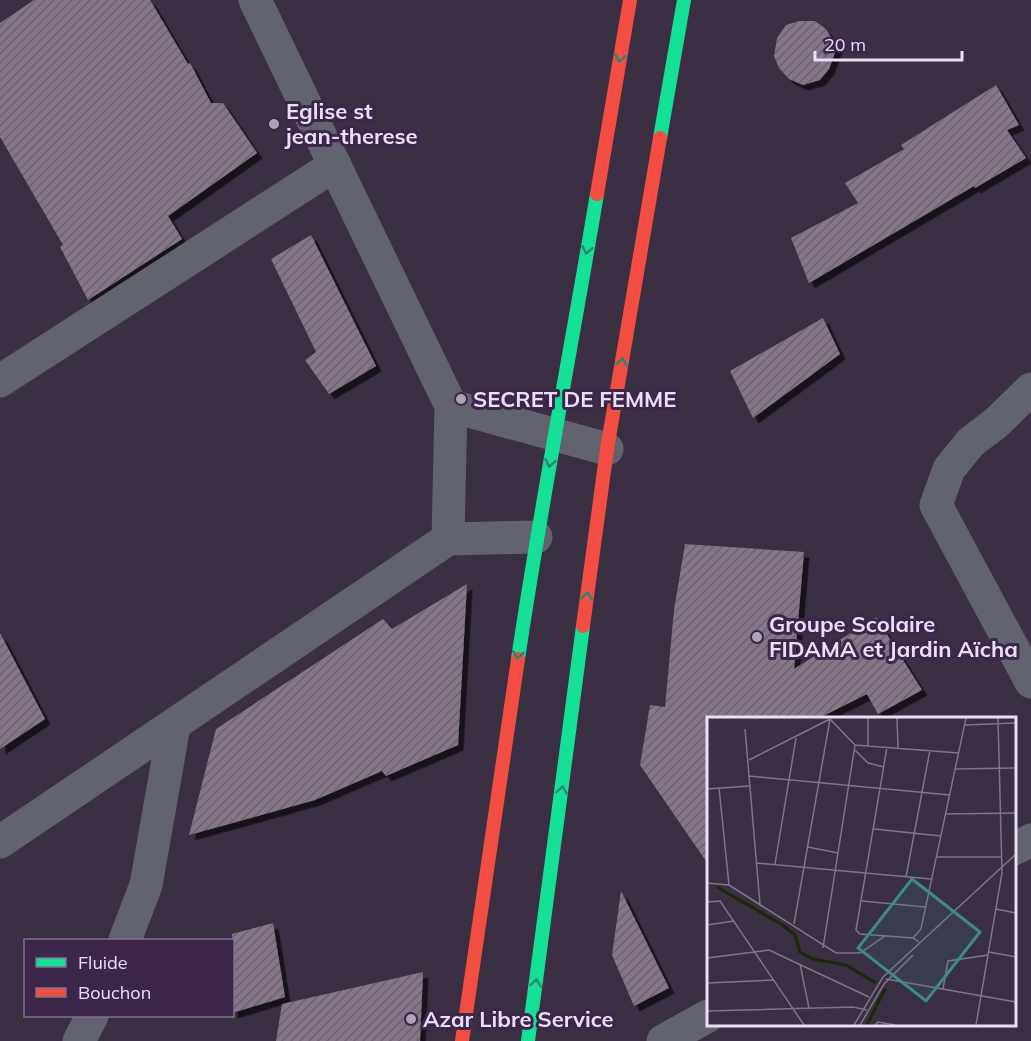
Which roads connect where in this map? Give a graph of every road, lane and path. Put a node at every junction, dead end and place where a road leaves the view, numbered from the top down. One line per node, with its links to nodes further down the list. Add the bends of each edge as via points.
1 (255, 0): 4 (street)
2 (630, 0): 8 (main road, one-way to 8)
3 (684, 0): 9 (main road, one-way to 3)
4 (335, 165): 5 (street); 7 (street)
5 (0, 381)
6 (1031, 389): 12 (street, via 971,442 949,469 936,505)
7 (452, 406): 8 (street); 11 (street)
8 (556, 435): 9 (street); 10 (main road, one-way to 10)
9 (607, 449): 22 (main road, one-way to 9)
10 (536, 537): 11 (street); 21 (main road, one-way to 21)
11 (448, 539): 13 (street)
12 (1031, 682)
13 (174, 726): 15 (street); 17 (street, via 146,885)
14 (1031, 840): 16 (street)
15 (0, 842)
16 (1016, 848)
17 (125, 939)
18 (92, 1017): 20 (street)
19 (707, 1017): 23 (street)
20 (80, 1041)
21 (462, 1041)
22 (528, 1041)
23 (663, 1041)

